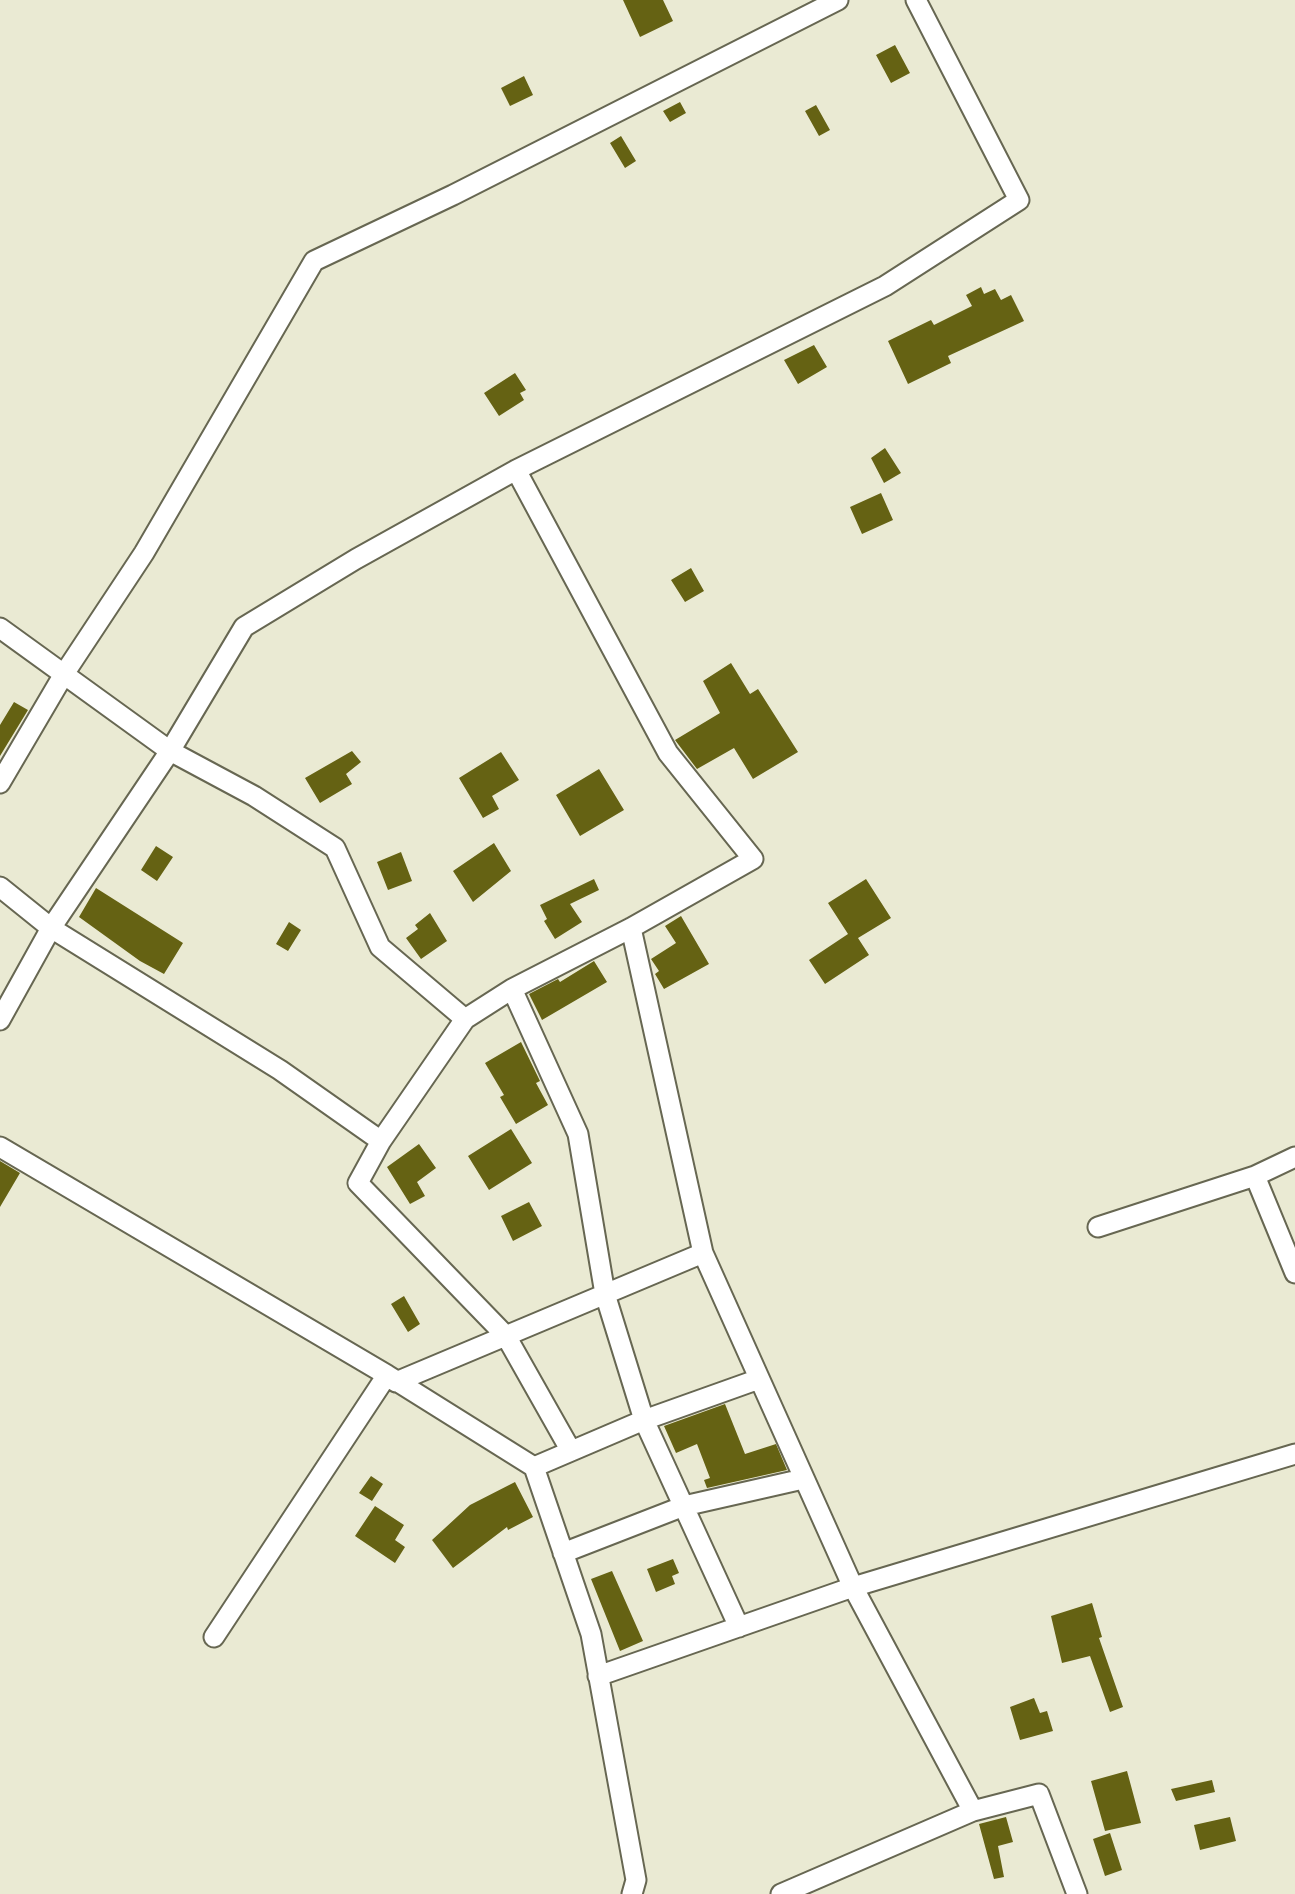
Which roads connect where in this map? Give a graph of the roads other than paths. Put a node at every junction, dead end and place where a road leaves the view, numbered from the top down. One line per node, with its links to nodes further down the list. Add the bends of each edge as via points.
1 (838, 0): 5 (street, via 314,261 144,554)
2 (916, 0): 3 (street, via 1019,200 885,286)
3 (516, 470): 6 (street, via 244,627); 10 (street, via 668,753 753,859)
4 (0, 628): 5 (street)
5 (64, 674): 6 (street); 7 (street)
6 (170, 751): 9 (street); 12 (street, via 254,796 335,848 380,947)
7 (0, 783)
8 (0, 887): 9 (street)
9 (51, 928): 13 (street); 14 (street, via 280,1070)
10 (631, 929): 11 (street); 19 (street)
11 (512, 989): 12 (street); 21 (street, via 578,1134)
12 (465, 1019): 14 (street)
13 (0, 1020)
14 (381, 1141): 22 (street, via 359,1183)
15 (0, 1147): 23 (street)
16 (1295, 1157): 17 (street)
17 (1255, 1176): 18 (street); 20 (street)
18 (1098, 1227)
19 (704, 1254): 21 (street); 24 (street)
20 (1295, 1273)
21 (606, 1294): 22 (street); 25 (street)
22 (506, 1336): 23 (street); 26 (street)
23 (391, 1379): 28 (street); 34 (street)
24 (759, 1379): 25 (street); 29 (street)
25 (644, 1420): 26 (street); 30 (street)
26 (570, 1451): 28 (street)
27 (1295, 1454): 32 (street)
28 (534, 1467): 31 (street)
29 (803, 1479): 30 (street); 32 (street)
30 (684, 1506): 31 (street); 33 (street)
31 (563, 1553): 35 (street, via 591,1634)
32 (853, 1587): 33 (street); 36 (street)
33 (739, 1627): 35 (street)
34 (214, 1637)
35 (598, 1676): 37 (street, via 636,1880)
36 (972, 1811): 38 (street); 39 (street, via 1039,1794)
37 (632, 1894)
38 (781, 1894)
39 (1077, 1894)

